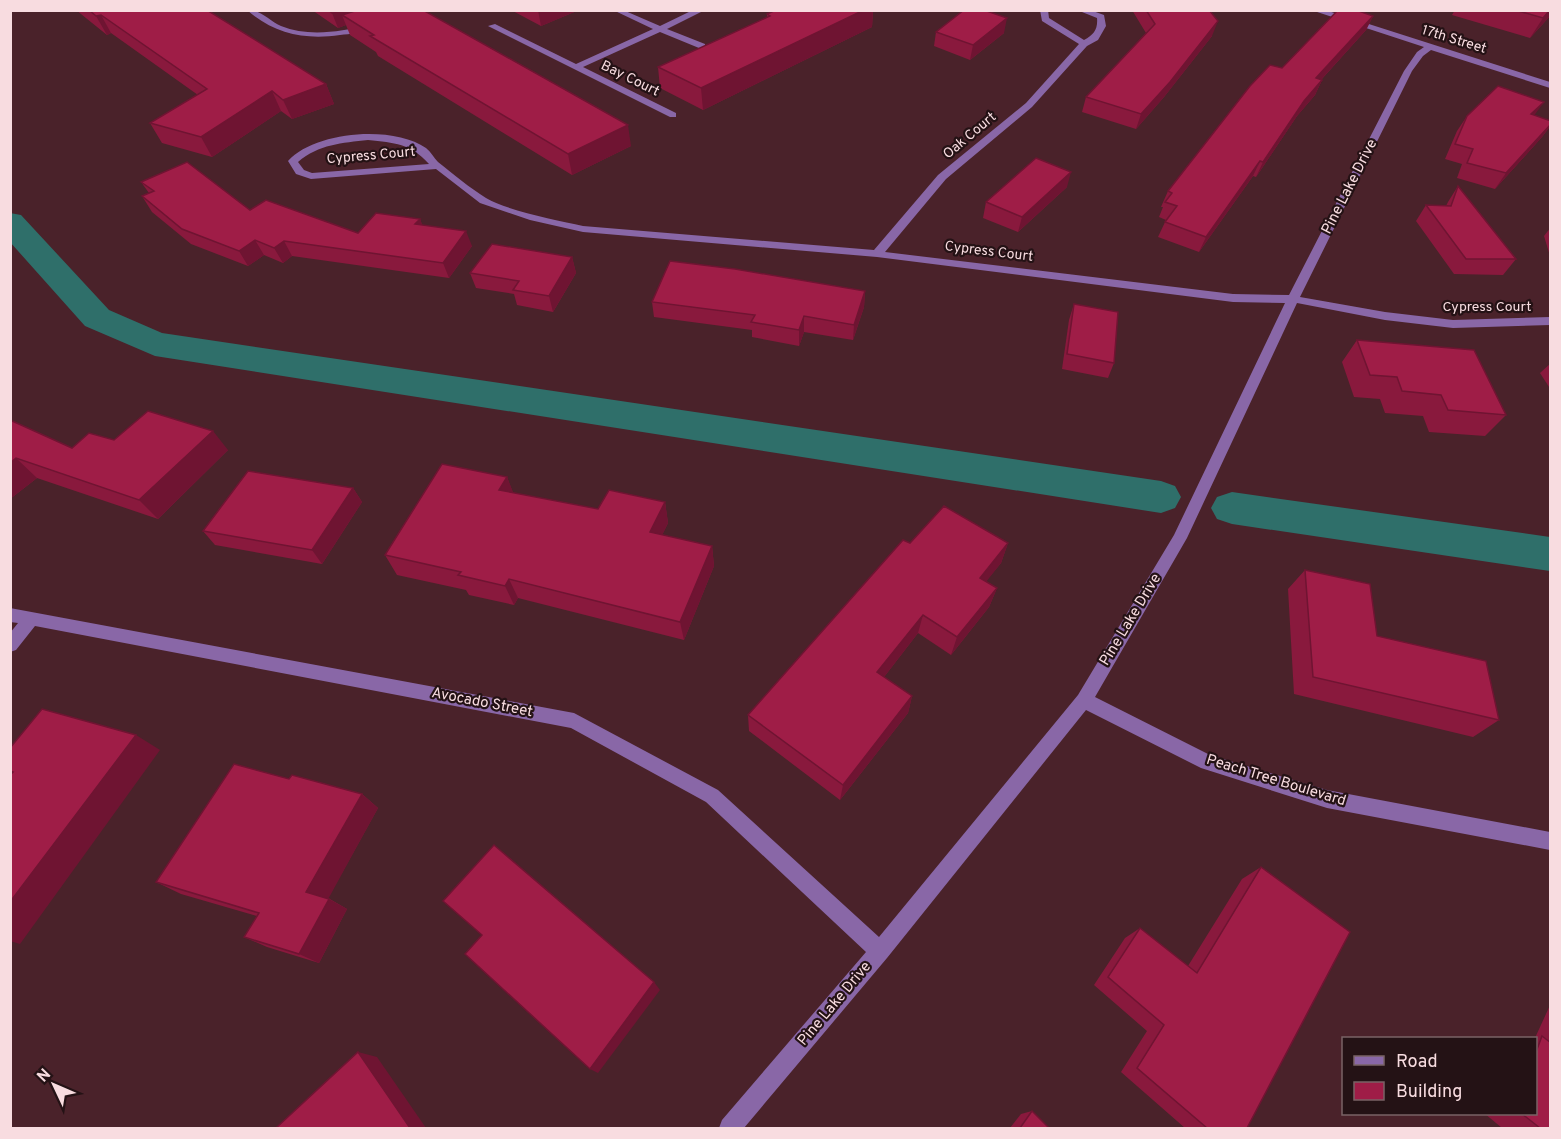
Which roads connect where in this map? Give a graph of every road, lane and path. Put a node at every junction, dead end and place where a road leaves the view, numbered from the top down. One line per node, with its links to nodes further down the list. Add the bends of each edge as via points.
1 (251, 10): 7 (street, via 280,29 310,35 358,30)
2 (701, 10): 9 (street, Bay Court)
3 (1044, 10): 10 (street, via 1045,19)
4 (1081, 10): 10 (street, Oak Court, via 1101,17 1102,26 1095,38)
5 (1315, 10): 12 (street, 17th Street)
6 (617, 11): 9 (street)
7 (379, 22)
8 (492, 26): 13 (street, Bay Court)
9 (660, 29): 11 (street); 13 (street, Bay Court)
10 (1084, 44): 17 (street, Oak Court, via 1029,105 942,177)
11 (702, 46)
12 (1430, 47): 14 (street, 17th Street); 18 (street, Pine Lake Drive, via 1408,71)
13 (576, 67): 15 (street, Bay Court)
14 (1551, 85)
15 (673, 115)
16 (437, 166): 16 (street, Cypress Court, via 423,151 404,141 368,137 327,142 293,161 300,172 311,176); 17 (street, Cypress Court, via 484,201 583,229)
17 (877, 254): 18 (street, Cypress Court, via 1233,298)
18 (1293, 300): 19 (street, Cypress Court, via 1453,324); 23 (street, Pine Lake Drive, via 1180,538)
19 (1551, 321)
20 (10, 615): 21 (street, Avocado Street)
21 (32, 618): 22 (street); 25 (street, Avocado Street, via 574,721 712,796)
22 (10, 645)
23 (1084, 700): 24 (street, Peach Tree Boulevard, via 1207,762 1316,795); 25 (street, Pine Lake Drive)
24 (1551, 841)
25 (880, 951): 26 (street, Pine Lake Drive)
26 (730, 1128)

